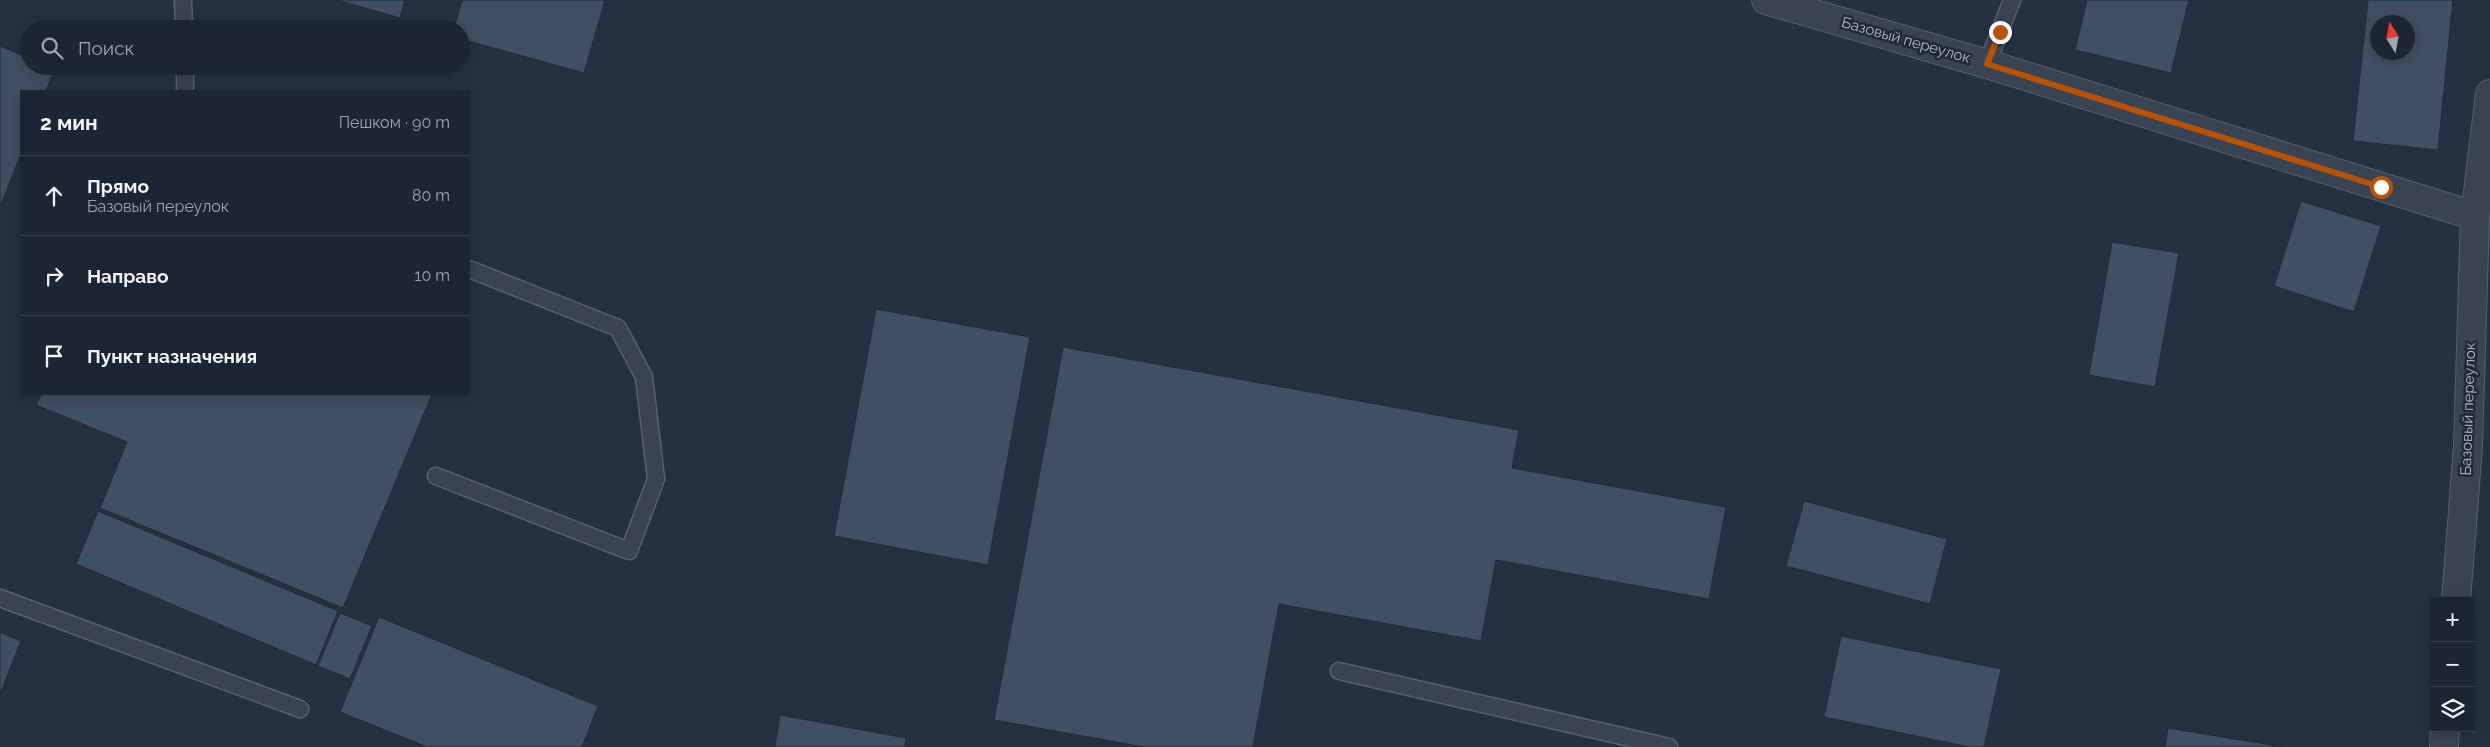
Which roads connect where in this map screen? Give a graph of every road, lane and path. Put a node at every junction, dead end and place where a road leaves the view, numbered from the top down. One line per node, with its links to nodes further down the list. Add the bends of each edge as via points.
1 (183, 0): 4 (lane)
2 (1766, 0): 5 (street, Базовый переулок)
3 (2012, 0): 5 (lane)
4 (184, 20)
5 (1987, 64): 9 (street, Базовый переулок)
6 (185, 75): 7 (lane)
7 (185, 90)
8 (2490, 94): 9 (street, Базовый переулок)
9 (2482, 217): 12 (street, Базовый переулок)
10 (470, 269): 11 (lane, via 618,328 644,377 656,479 629,551)
11 (436, 476)
12 (2456, 597)
13 (0, 598): 15 (lane)
14 (1339, 671): 17 (lane)
15 (300, 709)
16 (2445, 732): 18 (street)
17 (1669, 747)
18 (2444, 747)

